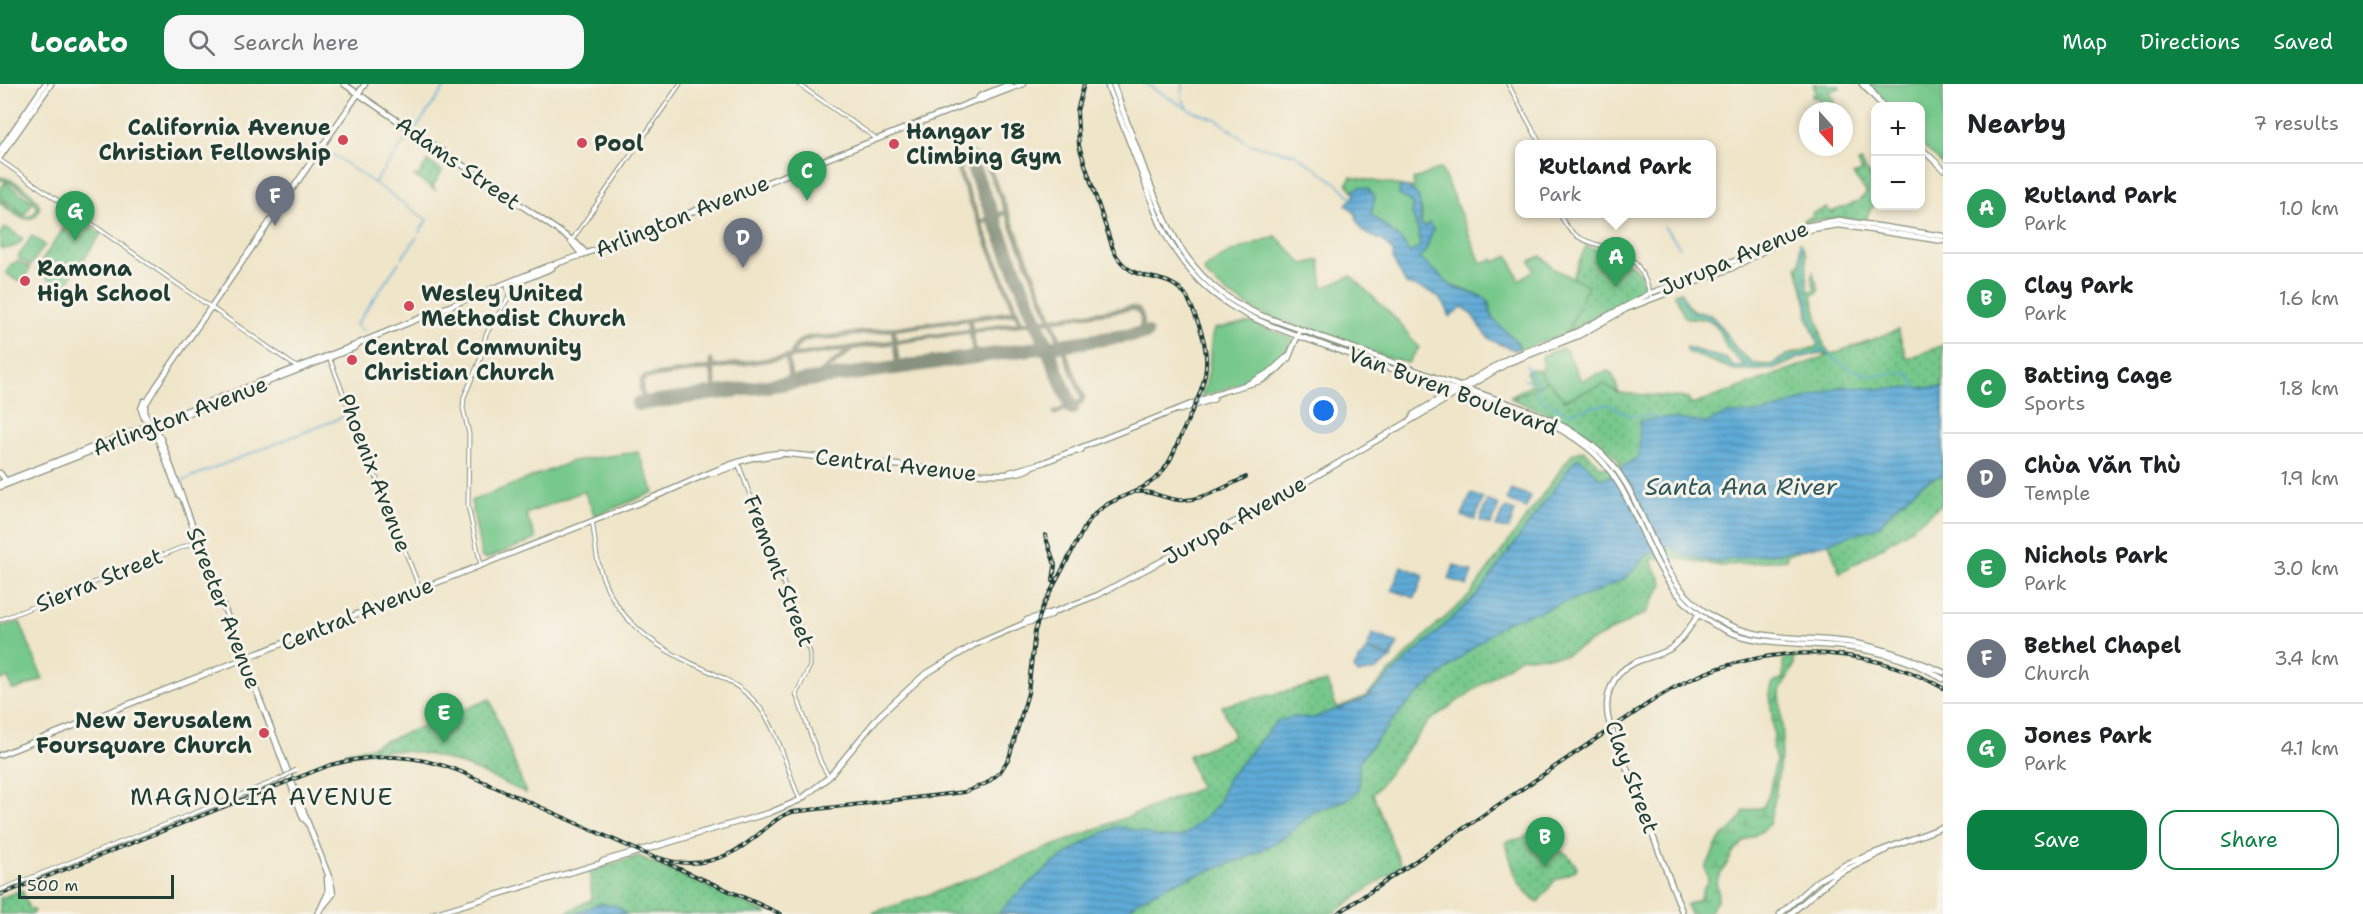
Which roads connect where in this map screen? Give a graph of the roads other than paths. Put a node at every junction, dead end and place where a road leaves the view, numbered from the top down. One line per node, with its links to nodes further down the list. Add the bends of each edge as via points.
1 (45, 84): 20 (main road)
2 (51, 84): 22 (main road)
3 (344, 84): 14 (main road, Adams Street)
4 (365, 84): 14 (main road)
5 (680, 84): 26 (street)
6 (798, 84): 18 (street)
7 (1010, 84): 15 (main road, Arlington Avenue)
8 (1023, 84): 15 (main road, Arlington Avenue)
9 (1107, 84): 33 (main road, Van Buren Boulevard, via 1161,226 1184,264 1233,309)
10 (1113, 84): 32 (main road, Van Buren Boulevard, via 1167,224 1188,260 1238,304)
11 (1508, 84): 19 (street)
12 (1862, 84): 16 (main road)
13 (1866, 84): 17 (main road)
14 (358, 94): 26 (main road, Adams Street); 31 (main road)
15 (977, 100): 18 (main road, Arlington Avenue)
16 (1878, 102)
17 (1879, 102)
18 (877, 139): 28 (main road, Arlington Avenue)
19 (1540, 140)
20 (0, 150)
21 (1925, 152): 23 (main road)
22 (0, 158): 31 (street)
23 (1943, 169)
24 (1562, 218): 30 (street, via 1579,239 1627,256 1644,274)
25 (1943, 237): 30 (main road, Jurupa Avenue, via 1849,221 1823,221 1787,233 1726,265)
26 (571, 241): 28 (main road, Adams Street, via 581,247)
27 (1943, 241): 36 (main road, Jurupa Avenue, via 1847,226 1812,228 1732,268 1626,309 1578,336)
28 (582, 255): 29 (main road, Arlington Avenue, via 521,282)
29 (507, 284): 34 (main road, Arlington Avenue); 51 (street, via 509,297 486,334 464,397 469,434 468,506)
30 (1651, 294): 36 (main road, Jurupa Avenue)
31 (212, 306): 37 (street); 44 (main road, via 141,409)
32 (1300, 330): 33 (main road, Central Avenue); 40 (main road, Van Buren Boulevard)
33 (1298, 336): 38 (main road, Van Buren Boulevard); 45 (main road, Central Avenue, via 1289,355 1248,384 1022,471 974,474 782,454)
34 (359, 344): 35 (main road, Arlington Avenue); 37 (main road, Arlington Avenue)
35 (329, 357): 37 (main road, Arlington Avenue); 52 (street, Phoenix Avenue)
36 (1508, 361): 39 (main road, Jurupa Avenue); 40 (main road, Jurupa Avenue)
37 (295, 367): 44 (main road, Arlington Avenue); 44 (main road, Arlington Avenue)
38 (1422, 378): 40 (main road, Van Buren Boulevard); 42 (main road, via 1439,389)
39 (1479, 380): 40 (main road, Jurupa Avenue); 41 (main road, via 1478,388)
40 (1460, 389): 41 (main road, Van Buren Boulevard); 42 (main road, Jurupa Avenue); 43 (main road, Jurupa Avenue); 46 (main road, Van Buren Boulevard, via 1559,429)
41 (1489, 396): 46 (main road, Van Buren Boulevard, via 1563,425 1582,437)
42 (1437, 400): 43 (main road, Jurupa Avenue)
43 (1412, 418): 59 (main road, Jurupa Avenue, via 1272,502 1098,595 1027,620 924,675 884,710)
44 (150, 425): 48 (main road, Arlington Avenue); 50 (main road, Streeter Avenue)
45 (738, 463): 49 (main road, Central Avenue); 59 (street, Fremont Street, via 810,652 810,666 796,694)
46 (1608, 464): 53 (main road, Van Buren Boulevard, via 1627,486 1675,591)
47 (0, 473): 48 (main road)
48 (3, 483)
49 (592, 521): 51 (main road, Central Avenue); 60 (street, via 601,573 625,616 653,643 733,683 758,705 769,721)
50 (198, 541): 54 (street, Sierra Street); 55 (main road, Streeter Avenue)
51 (481, 565): 52 (main road, Central Avenue)
52 (420, 589): 55 (main road, Central Avenue)
53 (1701, 612): 56 (main road, Van Buren Boulevard, via 1721,629 1750,639 1861,649); 66 (main road, Clay Street, via 1671,648 1622,672 1610,687 1607,703 1610,722)
54 (0, 620)
55 (244, 659): 57 (main road, Central Avenue); 64 (main road, Streeter Avenue, via 326,873 330,893)
56 (1942, 675)
57 (0, 755)
58 (296, 770): 63 (street, bridge)
59 (829, 777): 60 (main road, Jurupa Avenue)
60 (800, 800): 65 (main road, Jurupa Avenue)
61 (1943, 827): 62 (main road)
62 (1888, 848): 67 (main road, via 1860,857 1823,877); 68 (main road, via 1836,875)
63 (0, 890)
64 (319, 912)
65 (433, 914)
66 (1683, 914)
67 (1780, 914)
68 (1790, 914)

